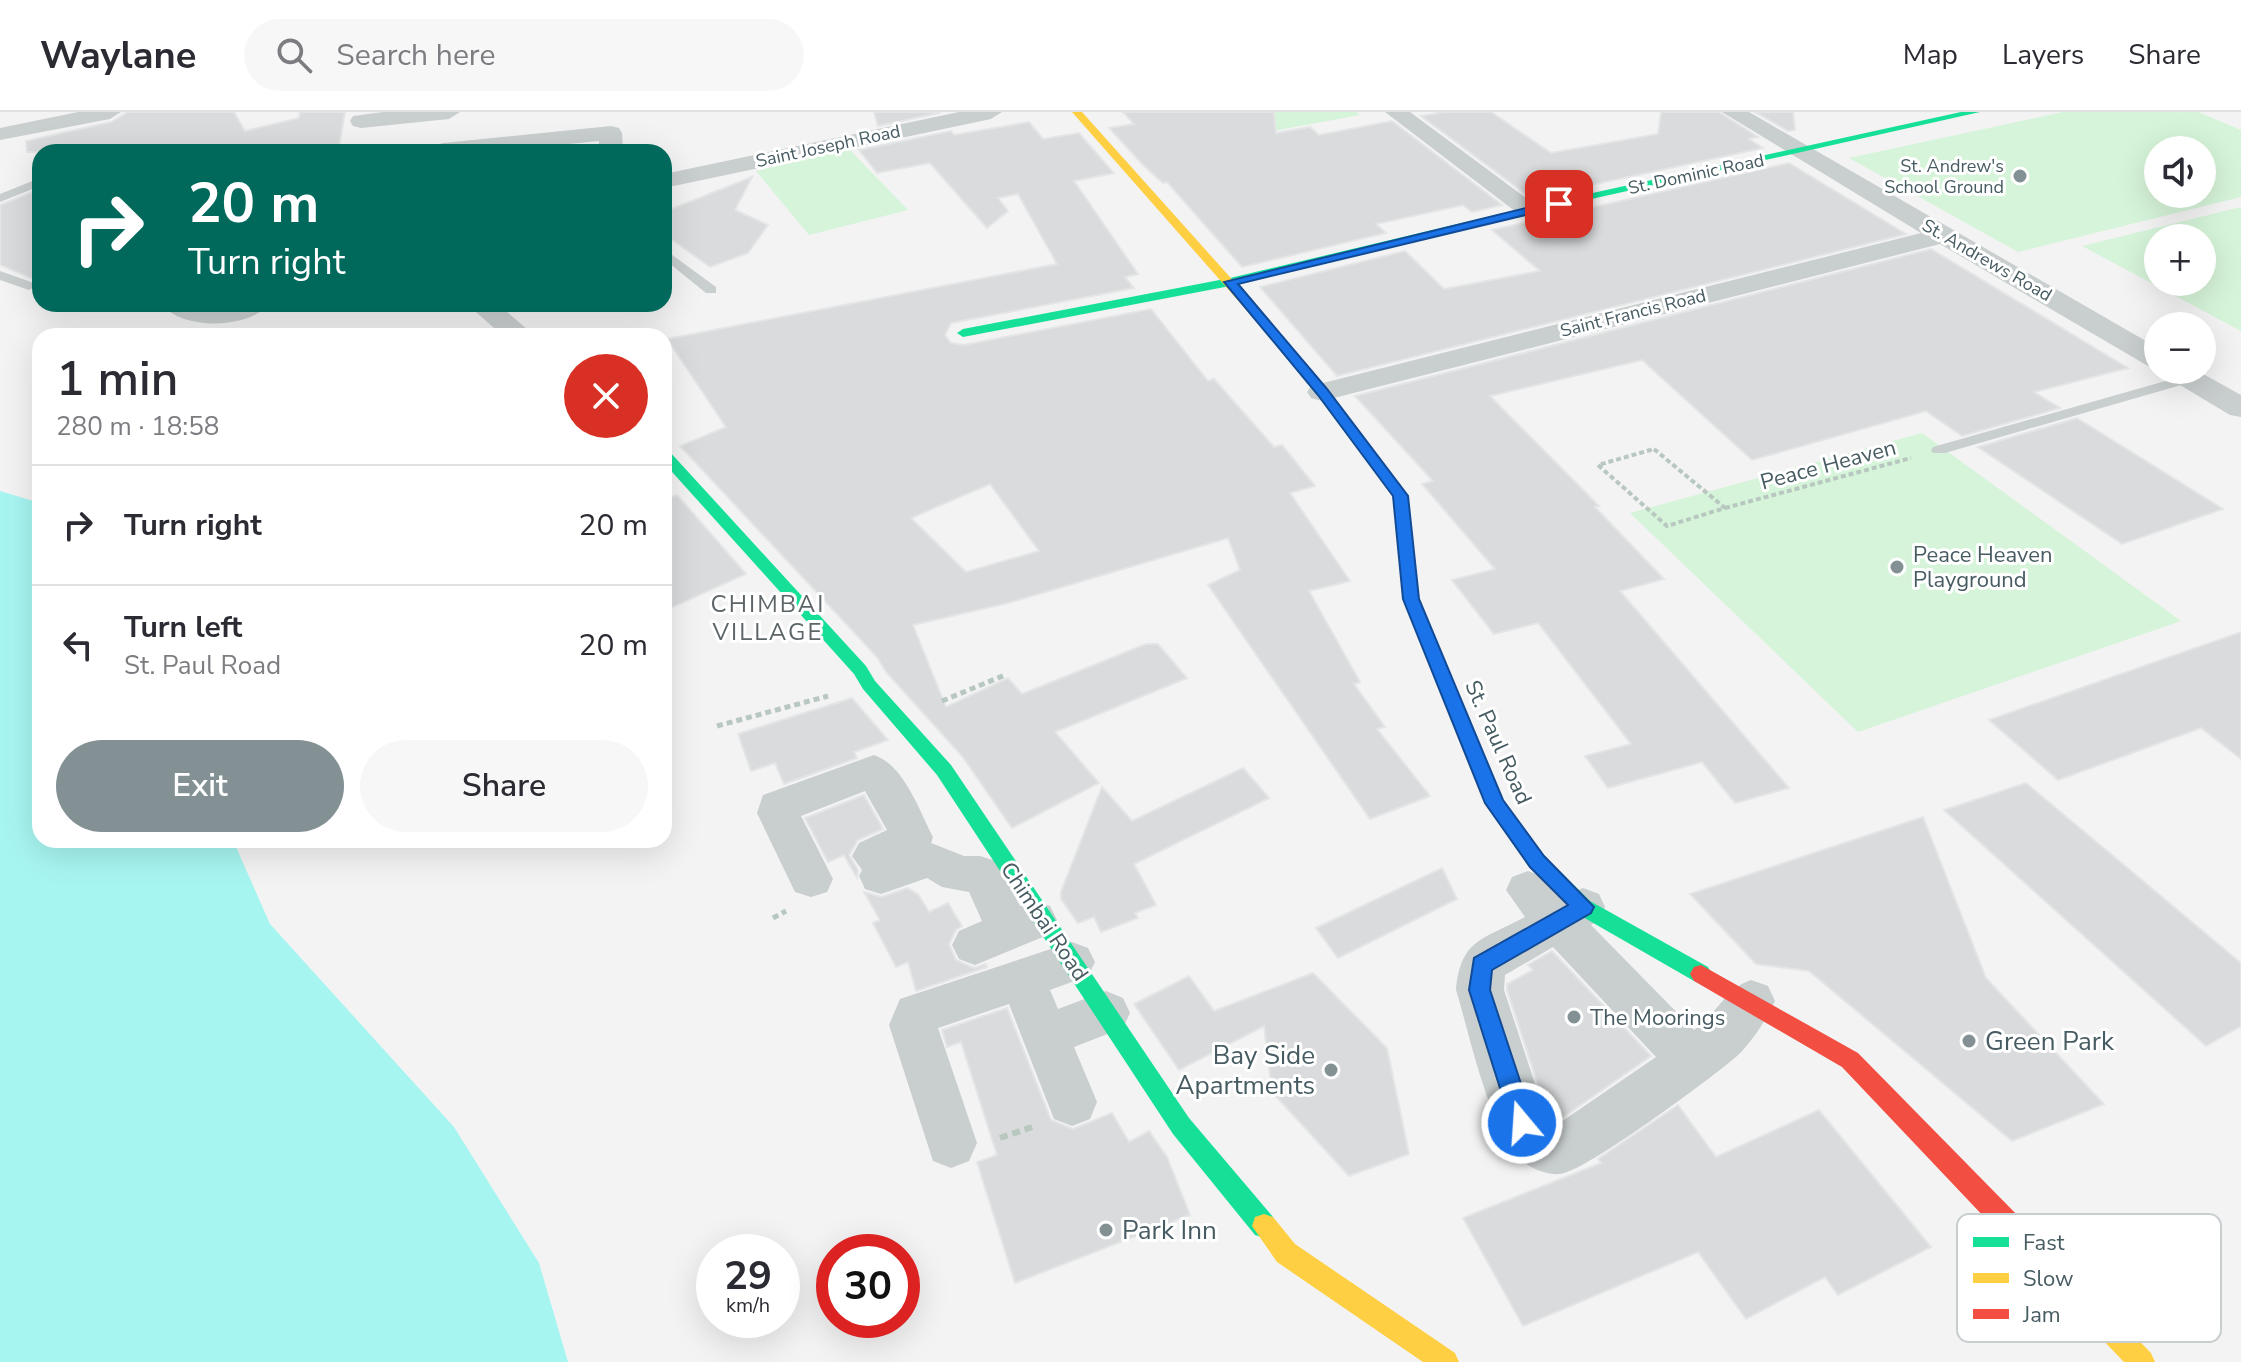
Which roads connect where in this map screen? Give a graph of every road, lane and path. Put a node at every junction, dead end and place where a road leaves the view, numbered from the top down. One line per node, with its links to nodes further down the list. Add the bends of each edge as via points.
1 (18, 112): 11 (street)
2 (110, 112): 11 (street)
3 (449, 112): 10 (street)
4 (457, 112): 12 (street)
5 (991, 112): 17 (street, Saint Joseph Road)
6 (1077, 112): 24 (street, St. Paul Road)
7 (1396, 112): 20 (street)
8 (1733, 112): 15 (street, St. Andrews Road)
9 (1975, 112): 15 (street, St. Dominic Road)
10 (361, 121)
11 (2, 140): 16 (street)
12 (446, 144)
13 (524, 144): 14 (street, via 611,133)
14 (611, 144)
15 (1803, 152): 20 (street, St. Dominic Road); 21 (street, St. Andrews Road)
16 (27, 153)
17 (672, 179)
18 (32, 185): 19 (lane)
19 (0, 198)
20 (1529, 210): 24 (street, St. Dominic Road)
21 (1943, 235): 32 (street, St. Andrews Road); 35 (street, Saint Francis Road)
22 (672, 259): 26 (lane)
23 (0, 275): 25 (lane)
24 (1230, 282): 31 (street, St. Dominic Road); 35 (street, St. Paul Road)
25 (29, 286)
26 (711, 290)
27 (194, 312): 28 (street, via 218,318)
28 (233, 312)
29 (491, 312): 30 (street)
30 (511, 328)
31 (963, 333)
32 (2144, 352)
33 (2150, 384): 37 (lane)
34 (2199, 384): 36 (street)
35 (1322, 392): 47 (street, St. Paul Road, via 1400,496 1411,599 1495,803 1537,862)
36 (2241, 408)
37 (1939, 450): 39 (path, Peace Heaven)
38 (672, 463): 41 (street, Chimbai Road)
39 (1725, 508): 39 (path, Peace Heaven, via 1654,449 1598,465 1667,526)
40 (1005, 675): 42 (path)
41 (869, 685): 42 (street, Chimbai Road); 43 (path)
42 (900, 719): 44 (street, Chimbai Road)
43 (717, 726)
44 (944, 770): 45 (street); 48 (street, Chimbai Road)
45 (889, 793): 46 (street, via 874,771 778,807); 48 (street, via 912,837 872,868 927,860 958,874 980,874)
46 (811, 879)
47 (1556, 906): 51 (street, St. Paul Road); 54 (street); 54 (street, via 1482,965 1480,978 1522,1123 1531,1134 1547,1148 1562,1149)
48 (1009, 931): 49 (street, Chimbai Road)
49 (1072, 962): 50 (street); 52 (street, Chimbai Road)
50 (1022, 978): 53 (street); 56 (street, via 922,1011 914,1020)
51 (1751, 1001): 54 (street, via 1721,1039); 57 (street, St. Paul Road, via 1850,1060)
52 (1106, 1013): 53 (street); 59 (street, Chimbai Road, via 1181,1126 1286,1253)
53 (1044, 1037): 55 (street)
54 (1692, 1061)
55 (1072, 1102): 56 (path, via 1068,1113 960,1153)
56 (951, 1143)
57 (1999, 1214)
58 (2123, 1342): 60 (street, St. Paul Road)
59 (1446, 1362)
60 (2142, 1362)

